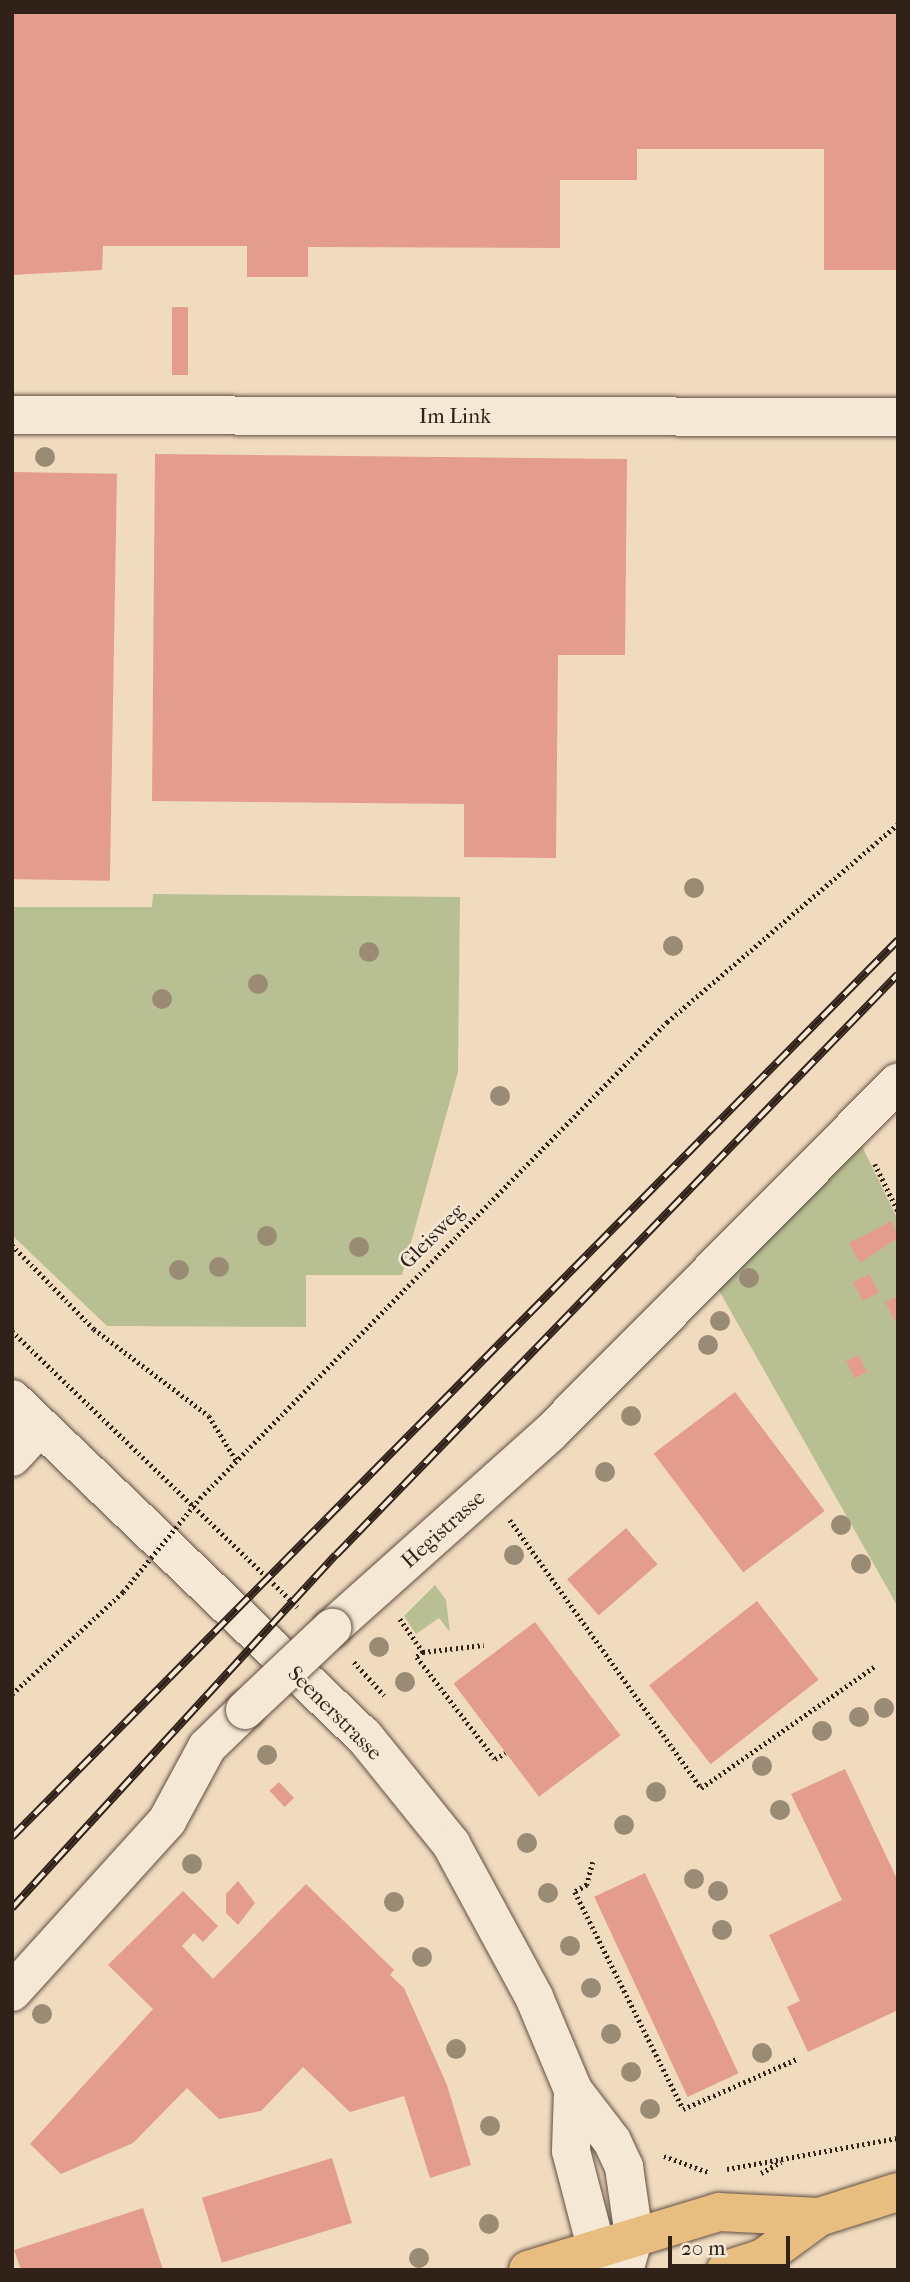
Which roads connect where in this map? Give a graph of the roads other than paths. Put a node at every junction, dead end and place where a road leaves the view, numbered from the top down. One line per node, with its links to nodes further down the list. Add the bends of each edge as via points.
1 (12, 415): 2 (street, Im Link)
2 (898, 417)
3 (898, 1083): 7 (street, Hegistrasse, bridge, via 550,1433 207,1747 167,1821)
4 (12, 1399): 5 (street, Seenerstrasse)
5 (40, 1427): 6 (street); 8 (street, Seenerstrasse, via 364,1736 451,1844 534,1997)
6 (12, 1457)
7 (12, 1992)
8 (573, 2090): 11 (street, Seenerstrasse, via 612,2141 624,2167); 12 (street, Seenerstrasse, via 571,2151)
9 (898, 2192): 10 (main road)
10 (819, 2217): 11 (main road, via 739,2209); 14 (main road, via 763,2258)
11 (629, 2253): 12 (main road)
12 (598, 2259): 13 (main road)
13 (528, 2270)
14 (726, 2270)

